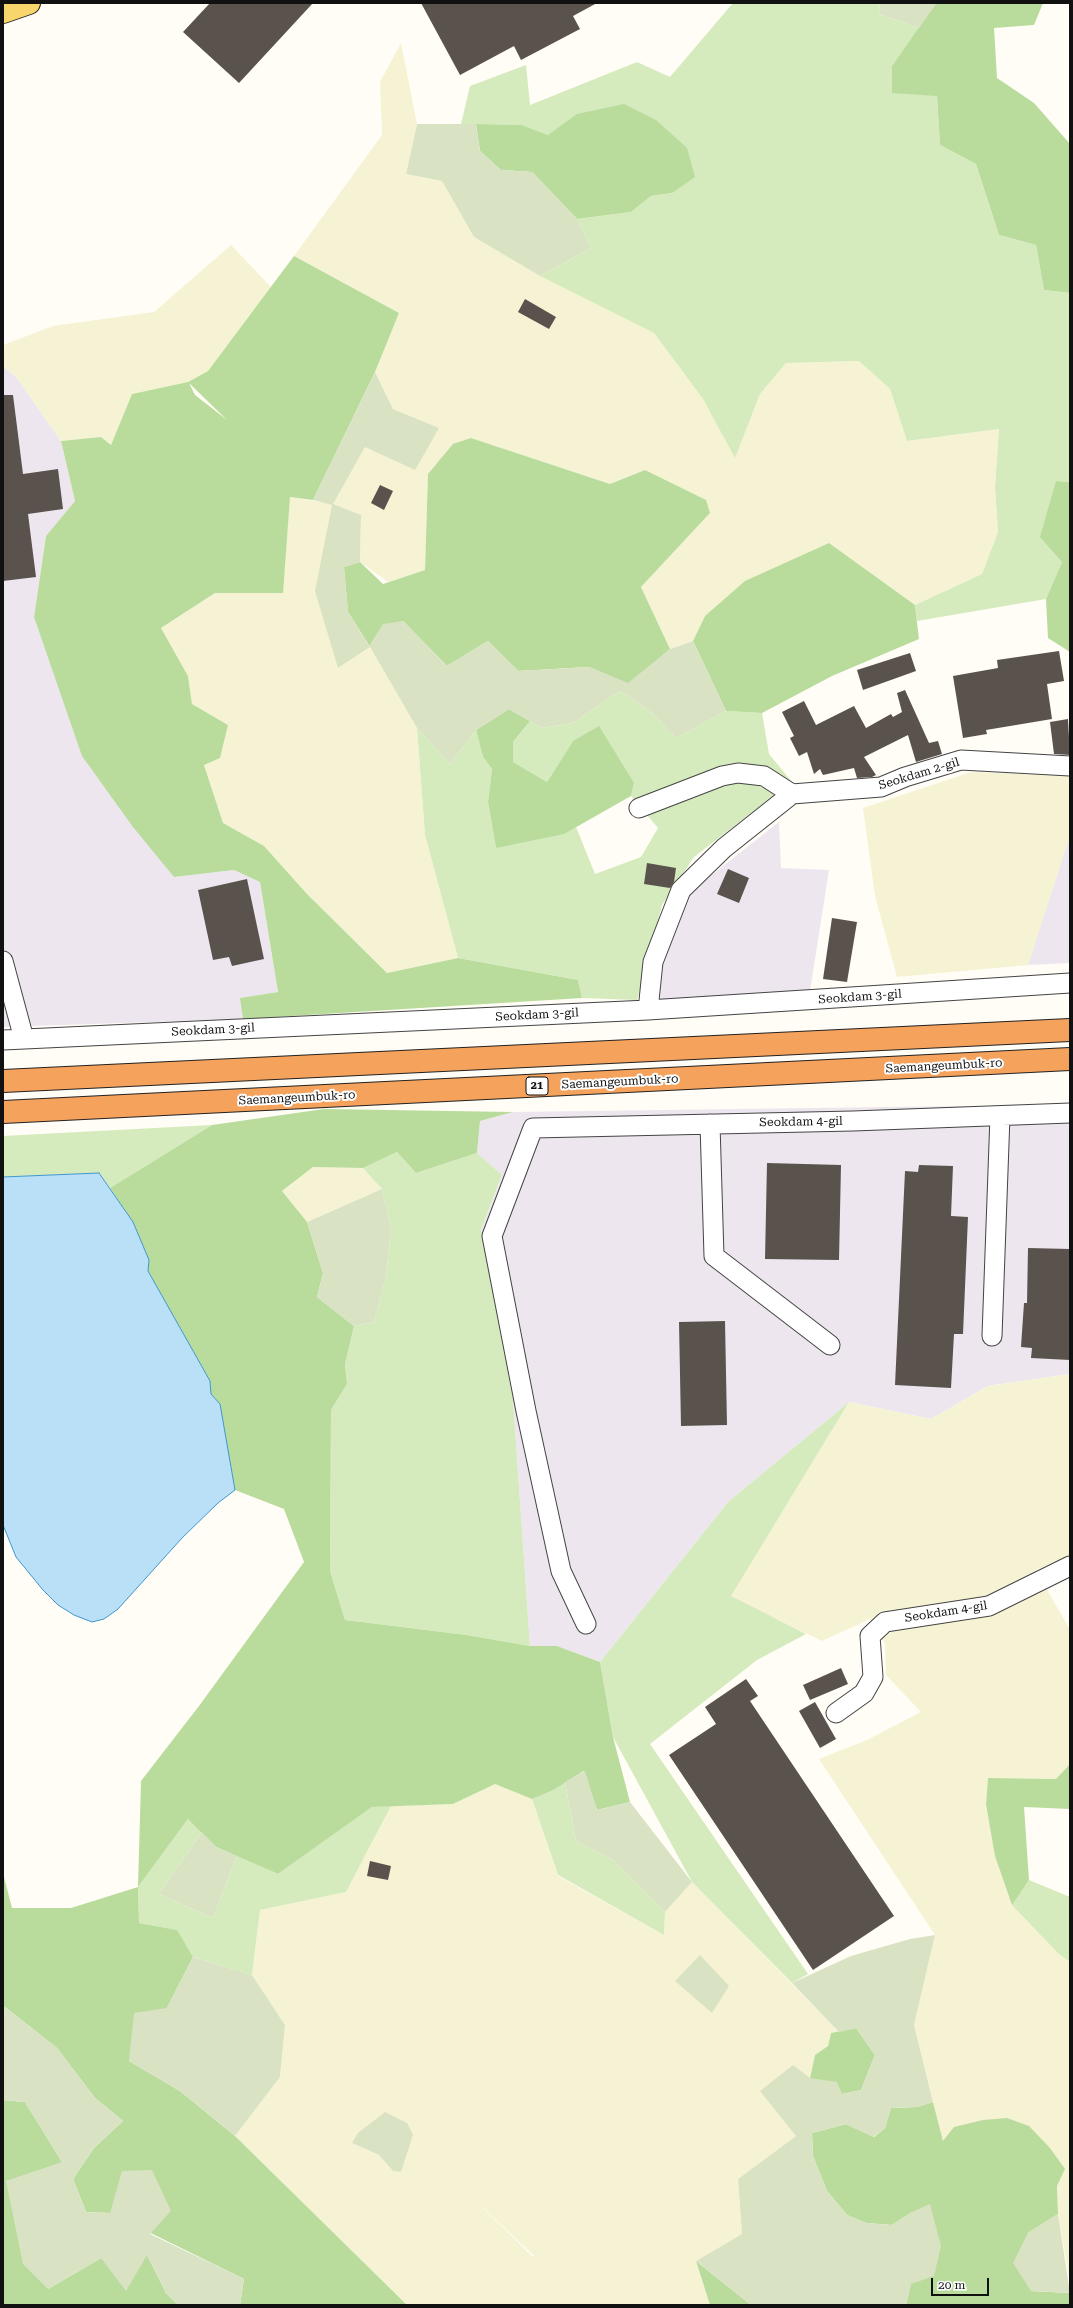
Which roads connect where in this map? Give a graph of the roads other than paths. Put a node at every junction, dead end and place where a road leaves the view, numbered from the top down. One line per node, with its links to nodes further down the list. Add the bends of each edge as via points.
1 (29, 3): 2 (main road)
2 (3, 12)
3 (1070, 766): 4 (street, Seokdam 2-gil, via 961,760 905,777 882,787)
4 (792, 794): 5 (street, via 764,776 738,773 722,776); 8 (street, via 724,848 681,890 653,962)
5 (639, 808)
6 (3, 961): 10 (street)
7 (1070, 983): 8 (street, Seokdam 3-gil)
8 (648, 1010): 10 (street, Seokdam 3-gil)
9 (1070, 1030): 13 (highway)
10 (24, 1039): 11 (street, Seokdam 3-gil)
11 (3, 1040)
12 (1070, 1059): 14 (highway, Saemangeumbuk-ro / 21)
13 (3, 1082)
14 (3, 1112)
15 (1070, 1113): 16 (street, Seokdam 4-gil)
16 (1000, 1116): 17 (street, Seokdam 4-gil); 18 (street)
17 (710, 1124): 19 (street, via 714,1256); 21 (street, Seokdam 4-gil, via 533,1128 492,1236 526,1411 561,1571)
18 (992, 1336)
19 (830, 1345)
20 (1070, 1566): 22 (street, Seokdam 4-gil, via 989,1606 885,1622 870,1636 873,1678 864,1693)
21 (586, 1624)
22 (836, 1713)

